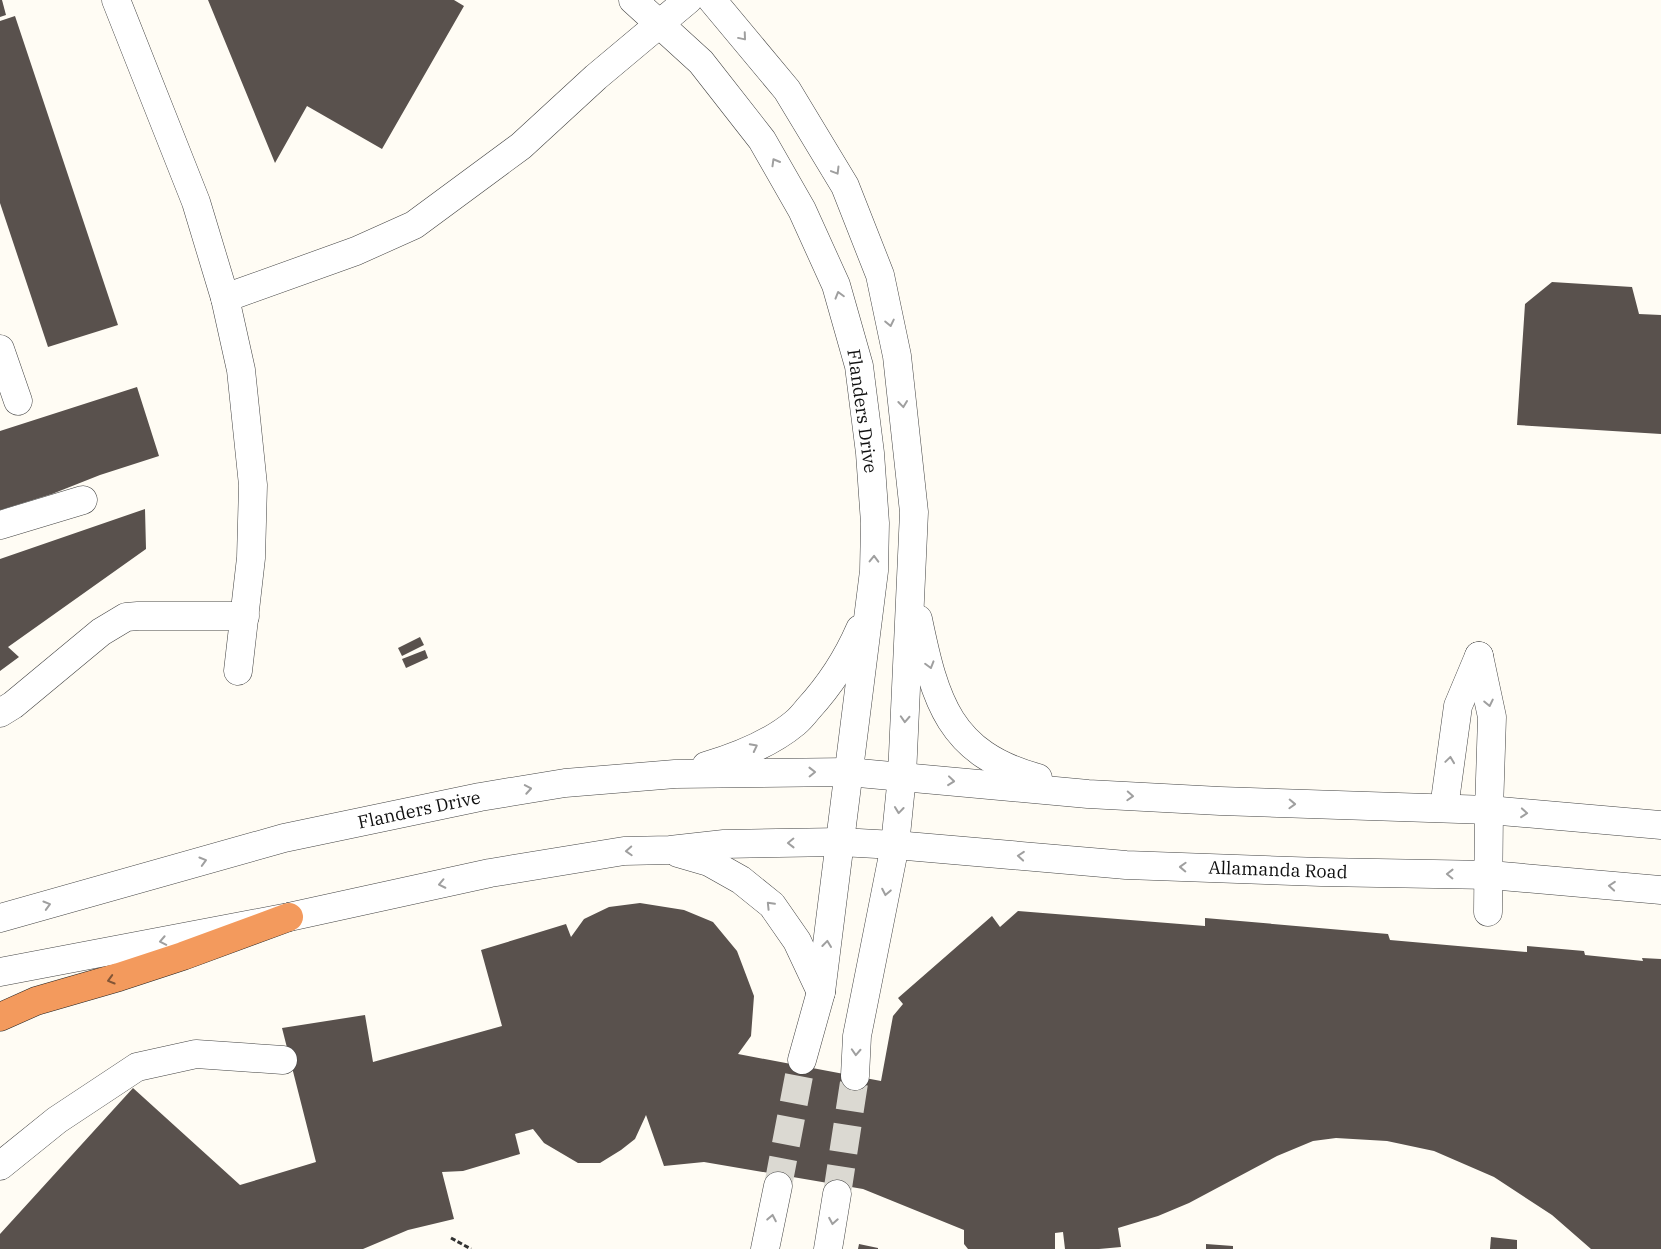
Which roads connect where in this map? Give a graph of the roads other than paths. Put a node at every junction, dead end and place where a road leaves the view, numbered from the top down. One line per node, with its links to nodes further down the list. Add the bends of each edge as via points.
1 (116, 0): 6 (street, via 196,202)
2 (633, 0): 5 (street, Flanders Drive)
3 (688, 0): 5 (street)
4 (712, 0): 11 (street, one-way to 11, via 787,90 845,186 880,275 897,356 909,449 914,512)
5 (660, 24): 6 (street, via 521,146 414,225); 12 (street, Flanders Drive, one-way to 5, via 875,523 870,453 859,366 836,285 802,210 762,140 701,62)
6 (225, 298): 13 (street, via 241,370 253,485)
7 (0, 348): 8 (street)
8 (18, 401)
9 (83, 500): 10 (street)
10 (0, 524)
11 (911, 583): 18 (street, one-way to 18); 19 (street, one-way to 19, via 940,699 953,725 966,740 999,765)
12 (869, 607): 16 (street, Flanders Drive); 17 (street, one-way to 12, via 746,752 796,723 831,682 851,649)
13 (245, 616): 14 (street); 15 (street, via 126,617 101,632 14,705)
14 (238, 670)
15 (0, 713)
16 (848, 772): 17 (street, Flanders Drive, one-way to 16); 18 (street, Flanders Drive); 23 (street, Flanders Drive)
17 (675, 774): 30 (street, Flanders Drive, one-way to 17, via 294,836 564,783)
18 (902, 776): 19 (street, one-way to 19); 24 (street, one-way to 24)
19 (1088, 794): 20 (street, one-way to 20, via 1220,802)
20 (1444, 808): 21 (street); 21 (street, one-way to 21, via 1458,706 1479,656 1492,717)
21 (1489, 810): 22 (street, one-way to 22); 26 (street)
22 (1661, 825)
23 (840, 842): 24 (street); 25 (street, one-way to 25, via 724,844); 32 (street, Flanders Drive, one-way to 23)
24 (895, 845): 26 (street, Allamanda Road, one-way to 24, via 1126,865); 36 (street, one-way to 36, via 857,1036)
25 (670, 850): 29 (street, one-way to 29, via 624,851 490,873); 32 (street, one-way to 25, via 797,941 772,905 742,880 709,862)
26 (1490, 875): 27 (street, Allamanda Road, one-way to 26); 28 (street)
27 (1661, 890)
28 (1488, 912)
29 (288, 917): 31 (street, one-way to 31); 33 (highway, one-way to 33, via 183,956 36,1001)
30 (0, 918)
31 (0, 972)
32 (821, 992): 35 (street, Flanders Drive)
33 (0, 1018)
34 (283, 1060): 37 (street, via 196,1054 137,1067 57,1120)
35 (802, 1060)
36 (855, 1076)
37 (0, 1166)
38 (778, 1186): 40 (street, one-way to 38)
39 (838, 1194): 41 (street, one-way to 41)
40 (765, 1249)
41 (828, 1249)

